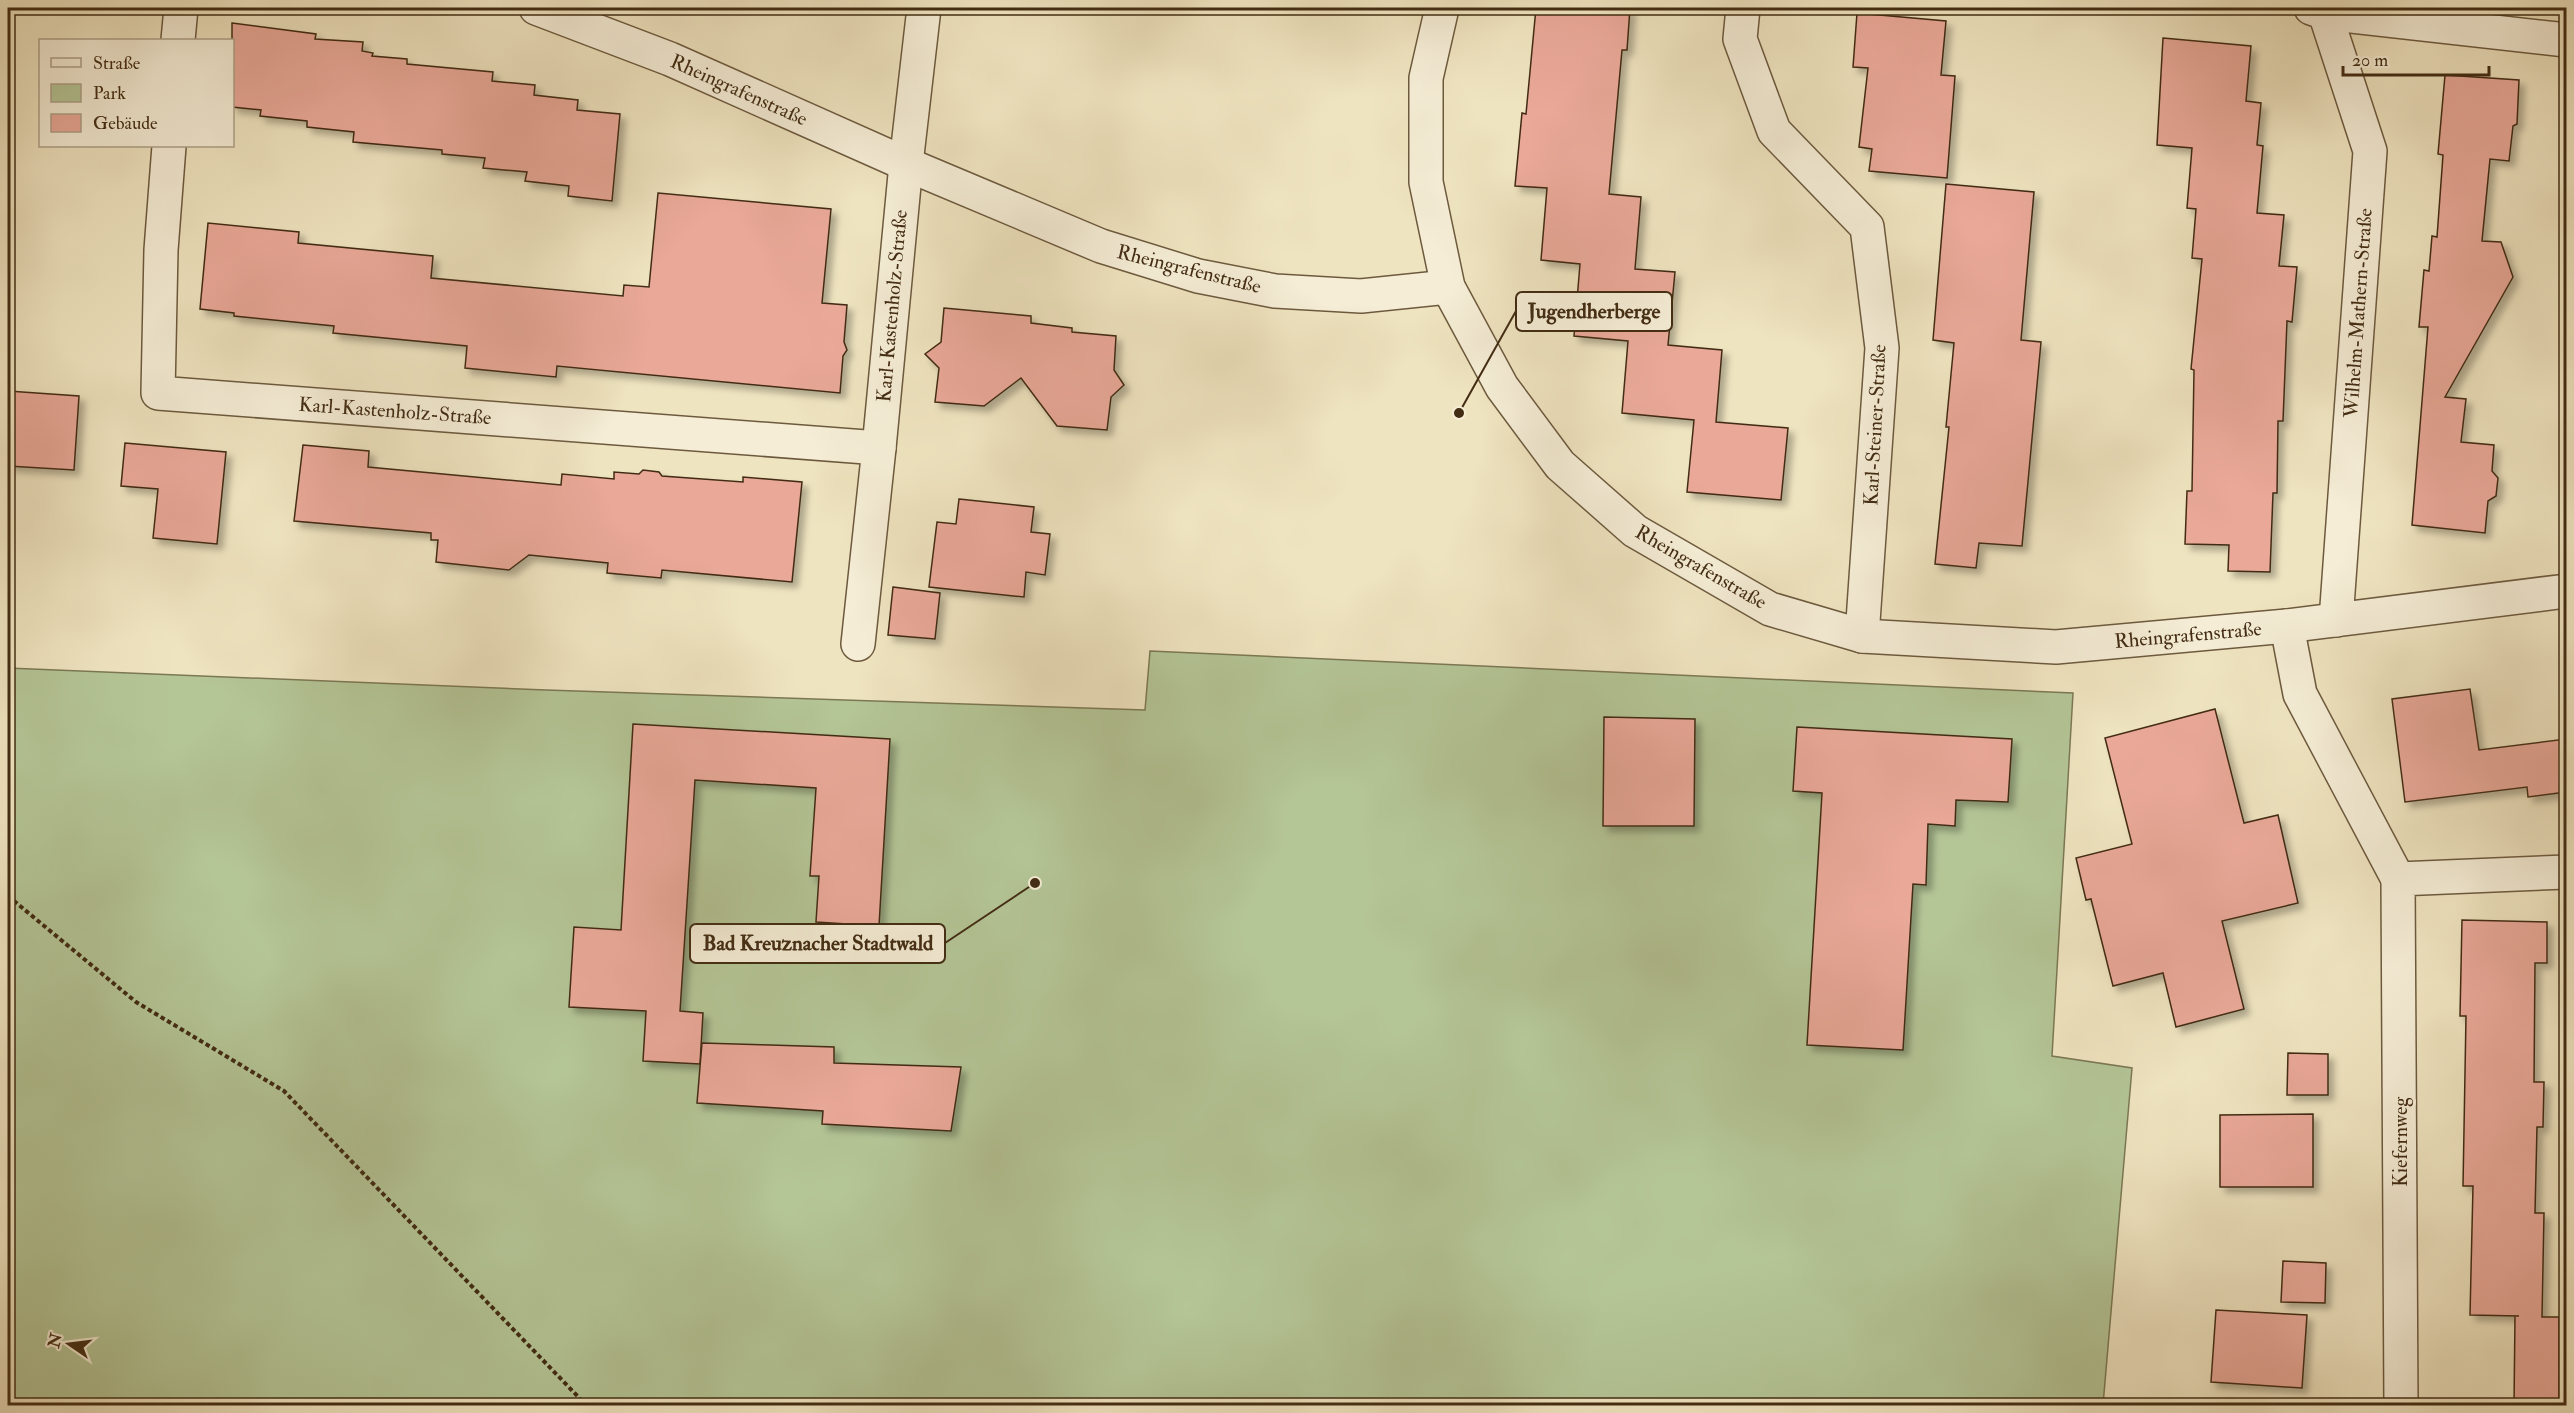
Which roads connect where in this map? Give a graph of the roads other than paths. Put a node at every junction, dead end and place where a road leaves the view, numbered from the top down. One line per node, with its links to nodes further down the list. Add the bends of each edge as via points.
1 (181, 8): 7 (street)
2 (536, 8): 10 (street, Rheingrafenstraße, via 670,59)
3 (924, 8): 10 (street, Karl-Kastenholz-Straße)
4 (1442, 8): 11 (street, via 1426,78 1426,182)
5 (1743, 8): 16 (street, Karl-Steiner-Straße, via 1740,39 1774,131 1867,227 1882,348)
6 (2318, 10): 8 (street, Wilhelm-Mathern-Straße); 14 (street, Wilhelm-Mathern-Straße, via 2370,151)
7 (178, 39)
8 (2566, 40)
9 (170, 147): 12 (street, Karl-Kastenholz-Straße, via 161,250 158,393)
10 (906, 164): 11 (street, Rheingrafenstraße, via 1101,246 1198,276 1275,291 1361,296); 12 (street, Karl-Kastenholz-Straße)
11 (1448, 287): 16 (street, Rheingrafenstraße, via 1502,387 1560,465 1635,531 1770,609)
12 (879, 448): 17 (street, Karl-Kastenholz-Straße)
13 (2566, 591): 14 (street, Rheingrafenstraße)
14 (2336, 620): 15 (street, Rheingrafenstraße)
15 (2287, 626): 16 (street, Rheingrafenstraße, via 2056,647); 19 (street, Kiefernweg, via 2300,694)
16 (1862, 636)
17 (858, 644)
18 (2566, 872): 19 (street)
19 (2398, 879): 20 (street, Kiefernweg)
20 (2402, 1406)

